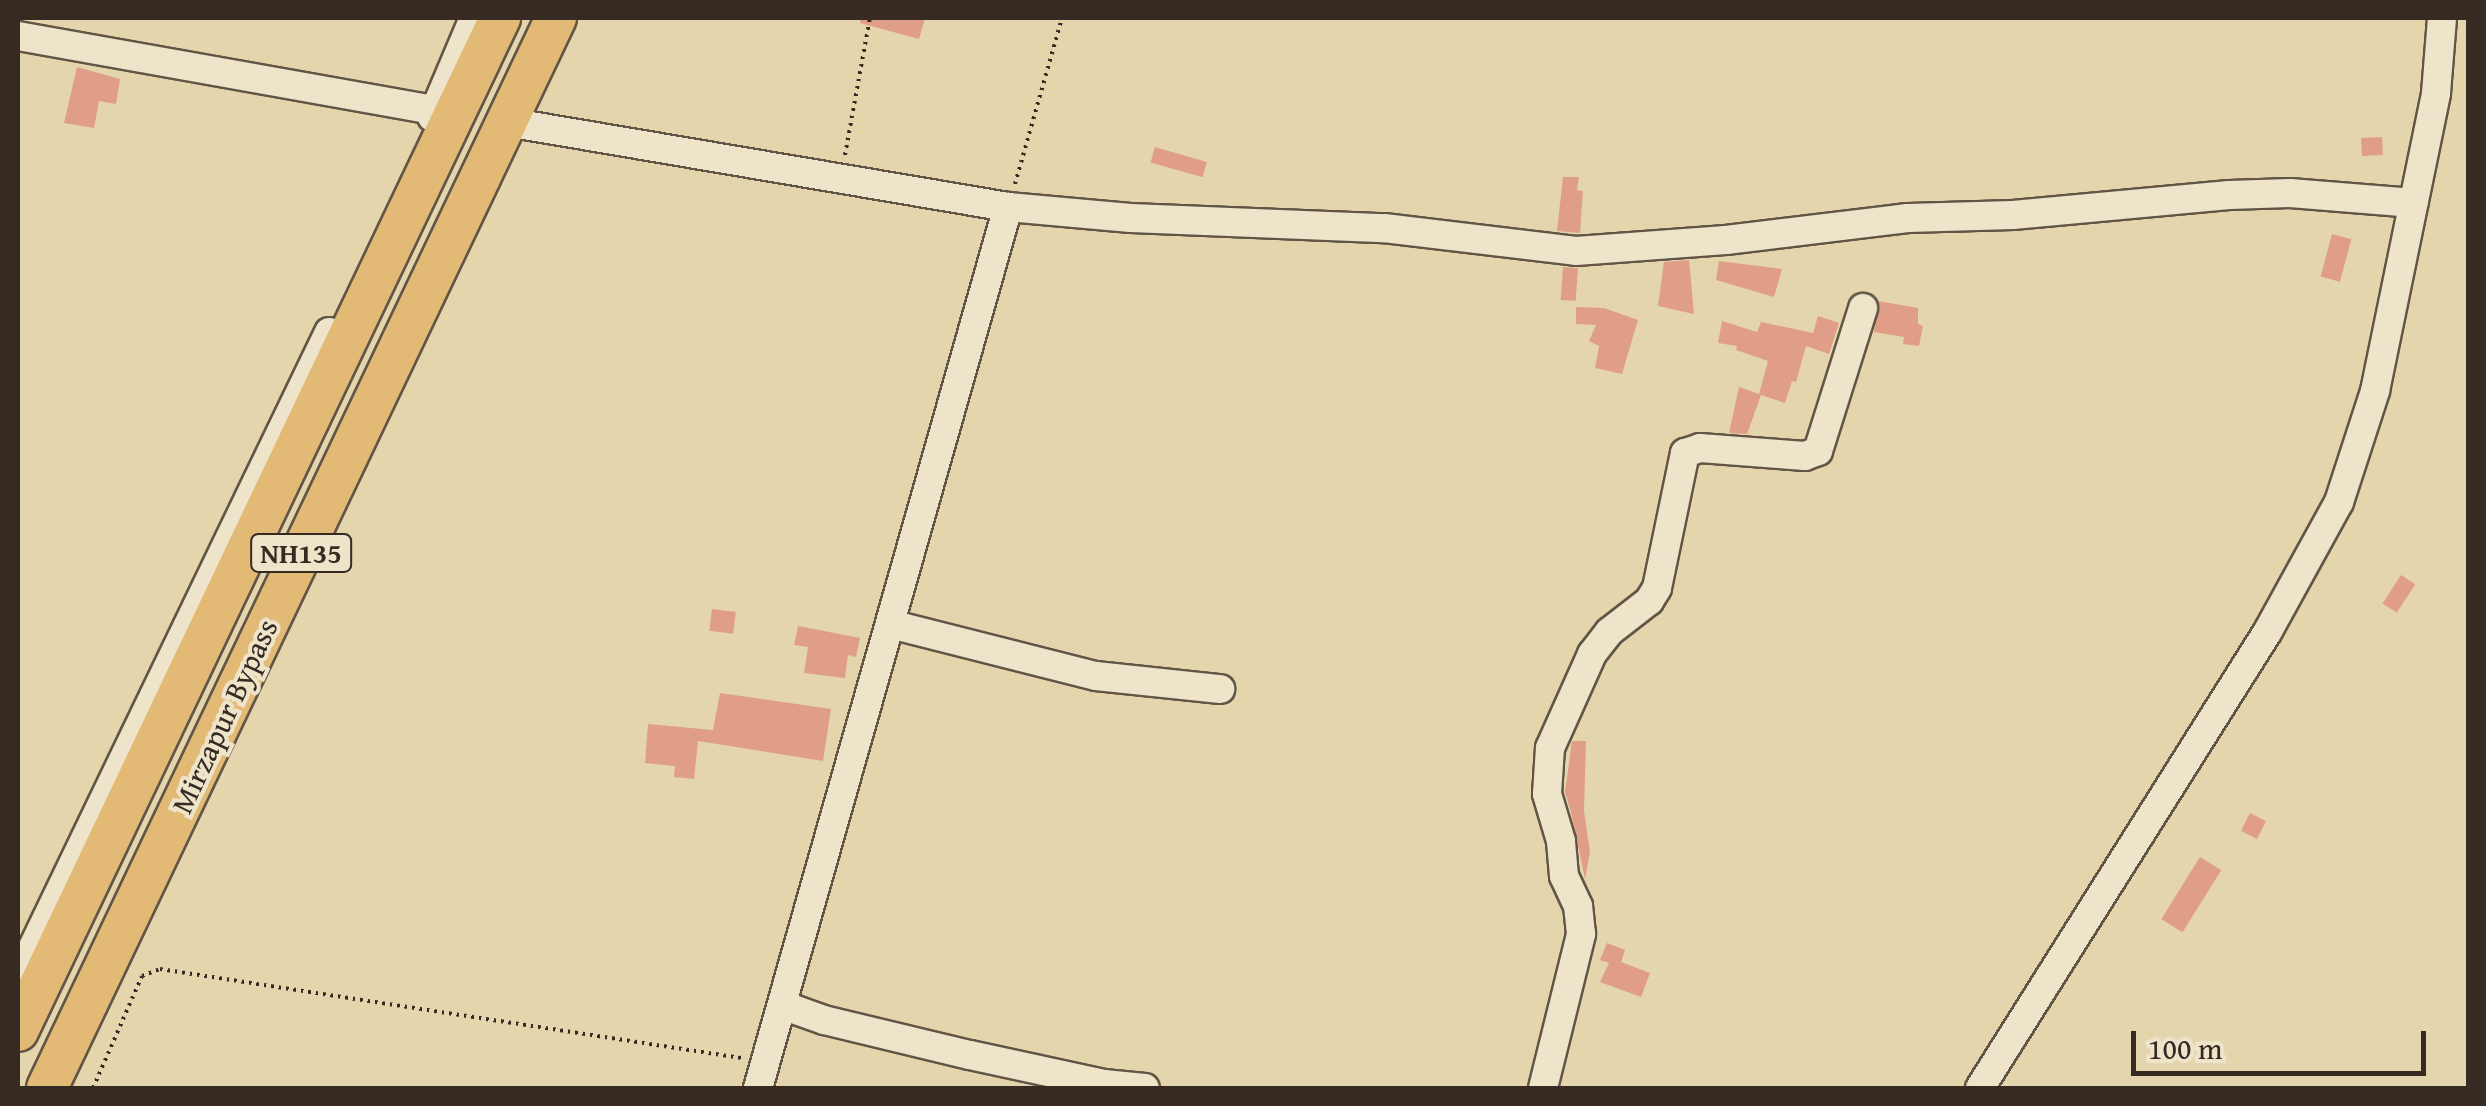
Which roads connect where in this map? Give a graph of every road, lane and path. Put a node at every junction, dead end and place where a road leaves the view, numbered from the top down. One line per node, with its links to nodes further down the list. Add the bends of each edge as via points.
1 (474, 18): 8 (street)
2 (500, 18): 18 (highway, NH135)
3 (556, 18): 9 (highway, Mirzapur Bypass / NH135)
4 (870, 18): 10 (path)
5 (1062, 18): 12 (path)
6 (2442, 18): 11 (street, via 2436,93)
7 (18, 36): 8 (street)
8 (435, 110): 16 (street)
9 (507, 122): 10 (street); 20 (highway, Mirzapur Bypass / NH135)
10 (840, 180): 12 (street)
11 (2414, 203): 12 (street, via 2228,195 1576,251 1384,228); 24 (street, via 2364,433 2330,520 2268,632)
12 (1008, 208): 14 (street)
13 (1863, 308): 23 (street, via 1818,451 1685,453 1657,588 1592,654 1550,748 1547,794 1581,934)
14 (890, 624): 15 (street, via 1096,676); 17 (street)
15 (1220, 690)
16 (20, 969)
17 (782, 1005): 19 (street); 22 (street, via 970,1055)
18 (18, 1032)
19 (762, 1075): 21 (path, via 160,969 142,976)
20 (47, 1088)
21 (93, 1088)
22 (1145, 1088)
23 (1543, 1088)
24 (1980, 1088)

